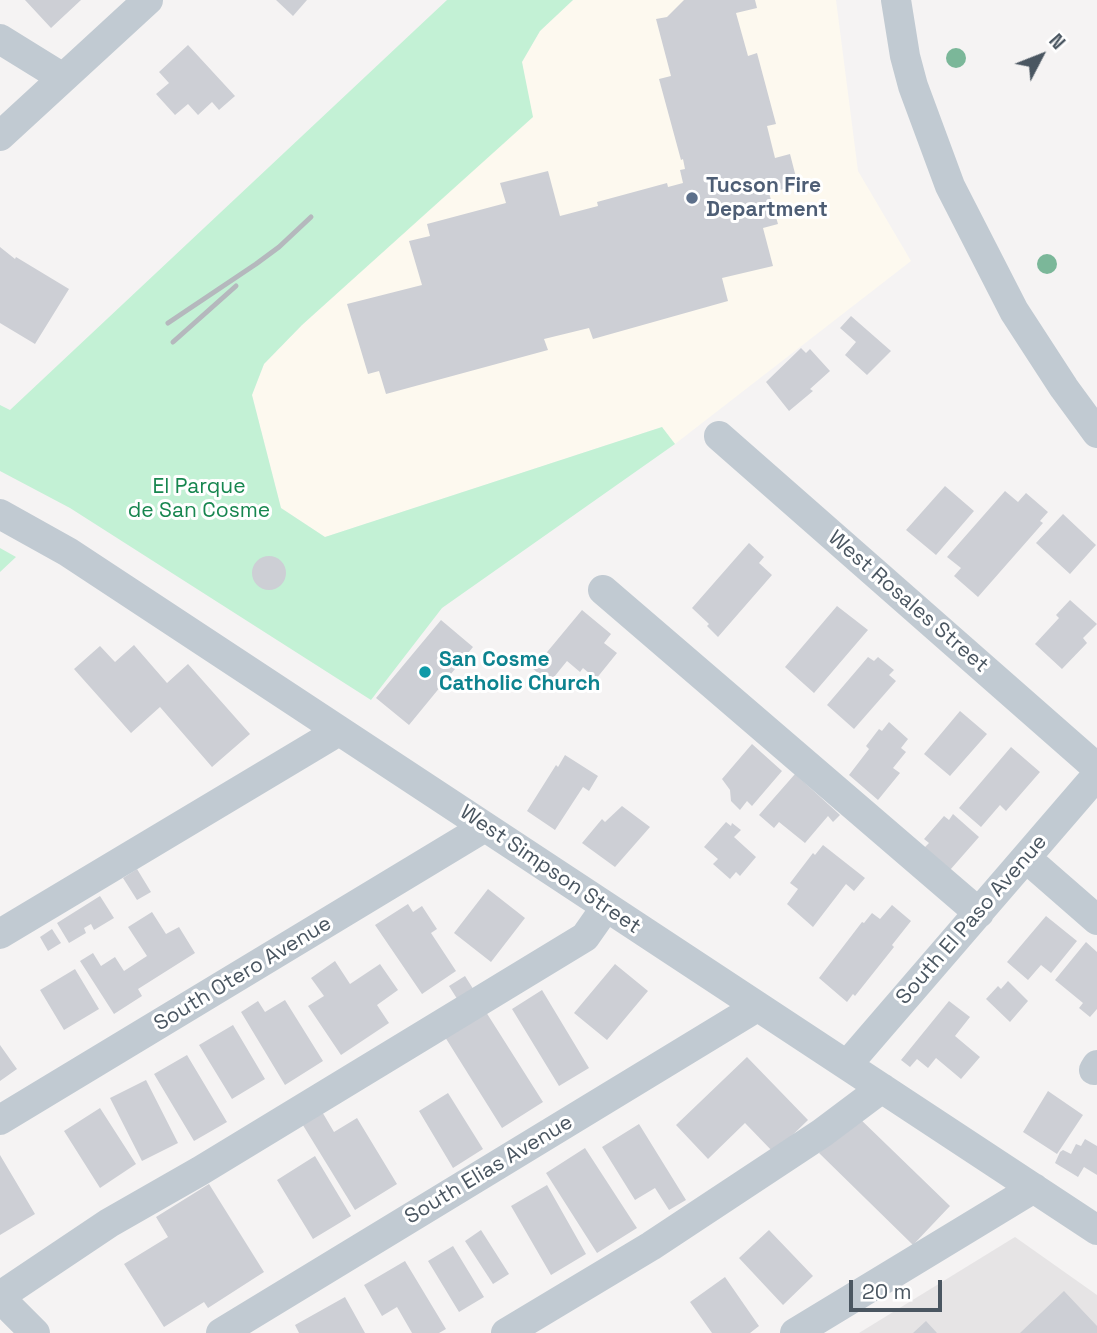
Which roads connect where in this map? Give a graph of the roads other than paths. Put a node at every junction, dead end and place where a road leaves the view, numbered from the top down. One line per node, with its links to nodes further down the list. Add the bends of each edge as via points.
1 (148, 0): 4 (street)
2 (896, 0): 6 (street, via 913,86 950,186 1014,312)
3 (0, 39): 4 (street)
4 (63, 78): 5 (street)
5 (0, 136)
6 (1097, 433)
7 (719, 436): 11 (street, West Rosales Street)
8 (0, 514): 10 (street, West Simpson Street, via 68,552)
9 (603, 590): 16 (street)
10 (339, 731): 13 (street, West Simpson Street); 18 (street)
11 (1097, 768)
12 (1097, 775): 14 (street, South El Paso Avenue)
13 (485, 827): 15 (street, West Simpson Street); 22 (street, South Otero Avenue)
14 (1026, 858): 16 (street, South El Paso Avenue); 17 (street)
15 (606, 907): 19 (street, West Simpson Street); 25 (street, via 585,937 109,1223)
16 (979, 912): 20 (street, South El Paso Avenue)
17 (1097, 920)
18 (0, 934)
19 (757, 1007): 20 (street, West Simpson Street); 27 (street, South Elias Avenue)
20 (847, 1065): 21 (street, West Simpson Street)
21 (882, 1088): 23 (street, West Simpson Street); 28 (street, via 650,1246)
22 (0, 1120)
23 (1034, 1188): 24 (street, West Simpson Street); 29 (street)
24 (1097, 1230)
25 (0, 1297): 26 (street)
26 (35, 1333)
27 (221, 1333)
28 (506, 1333)
29 (795, 1333)

